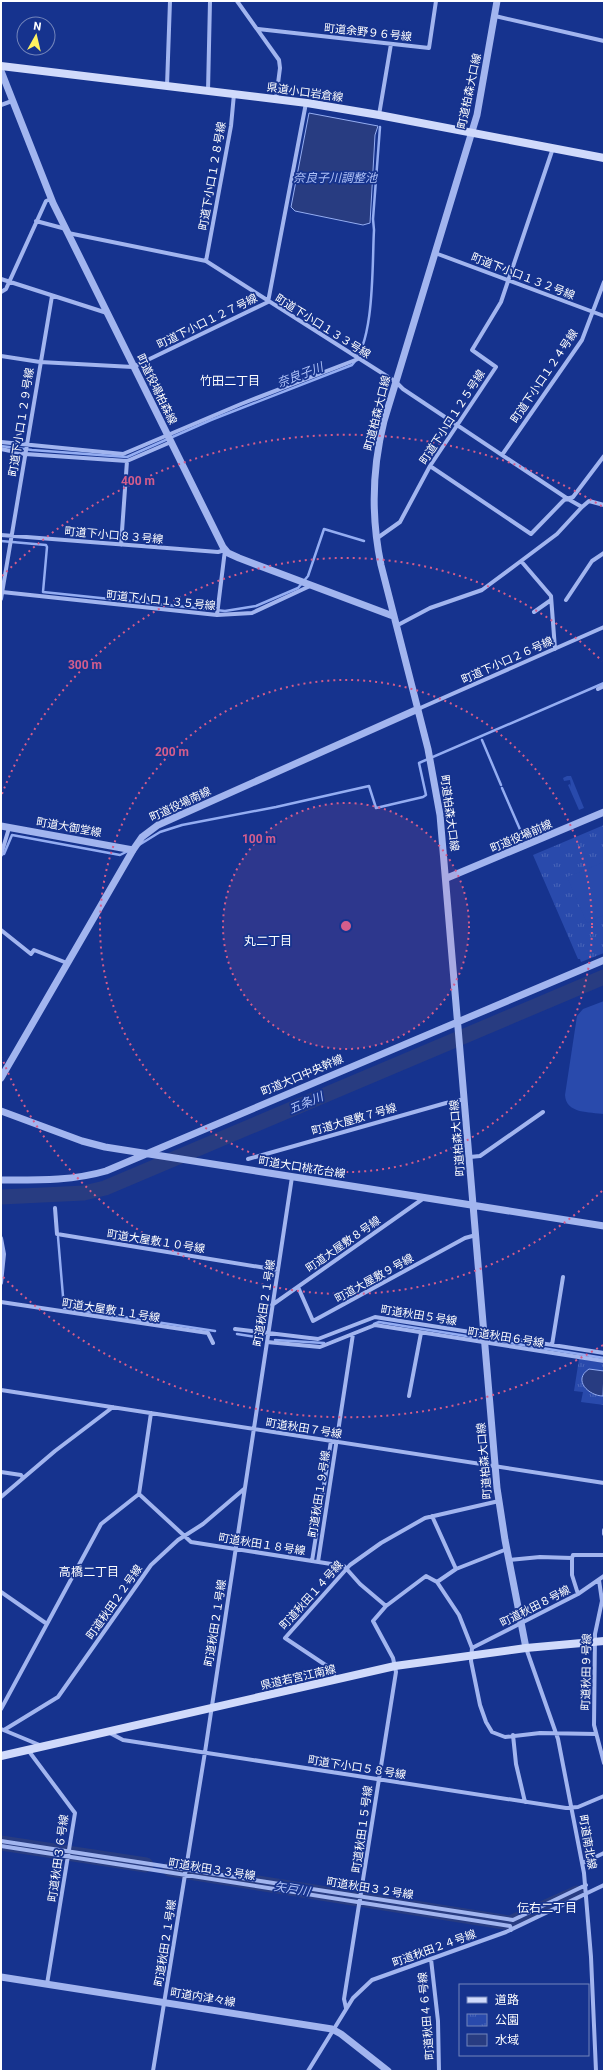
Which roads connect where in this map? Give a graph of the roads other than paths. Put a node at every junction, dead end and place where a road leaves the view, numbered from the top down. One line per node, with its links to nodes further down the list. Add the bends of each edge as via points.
1 (170, 1): 12 (street)
2 (210, 1): 13 (street)
3 (237, 1): 7 (street)
4 (436, 1): 9 (street, 町道余野９６号線, via 429,48)
5 (497, 1): 6 (street, 町道柏森大口線)
6 (495, 16): 8 (street); 20 (street, 町道柏森大口線, via 478,115)
7 (258, 30): 9 (street, 町道余野９６号線); 15 (street, via 279,60)
8 (604, 41)
9 (391, 44): 19 (street)
10 (1, 66): 12 (main road, 県道小口岩倉線)
11 (1, 71): 16 (street, 町道役場柏森線)
12 (167, 86): 13 (main road, 県道小口岩倉線)
13 (208, 91): 14 (main road, 県道小口岩倉線)
14 (234, 94): 15 (main road, 県道小口岩倉線); 27 (street, 町道下小口１２８号線, via 231,126)
15 (276, 99): 17 (main road, 県道小口岩倉線)
16 (12, 101): 18 (street); 23 (street, 町道役場柏森線)
17 (306, 103): 19 (main road, 県道小口岩倉線); 34 (street, 町道下小口１２７号線)
18 (1, 105)
19 (379, 114): 20 (main road, 県道小口岩倉線)
20 (472, 132): 21 (main road, 県道小口岩倉線); 26 (street, 町道柏森大口線)
21 (553, 148): 22 (main road, 県道小口岩倉線); 29 (street, 町道下小口１２５号線)
22 (604, 158)
23 (51, 199): 24 (street, via 46,201); 25 (street, 町道役場柏森線)
24 (36, 221): 25 (street, 町道下小口１３３号線); 31 (street)
25 (66, 231): 27 (street, 町道下小口１３３号線); 36 (street, 町道役場柏森線)
26 (435, 253): 29 (street, 町道下小口１３２号線); 42 (street, 町道柏森大口線)
27 (206, 261): 34 (street, 町道下小口１３３号線)
28 (1, 279): 31 (street)
29 (508, 280): 35 (street, 町道下小口１３２号線); 43 (street, 町道下小口１２５号線, via 501,302 472,350 496,367)
30 (604, 282): 35 (street, 町道下小口１２４号線)
31 (9, 283): 32 (street); 33 (street)
32 (1, 292)
33 (52, 296): 36 (street); 40 (street, 町道下小口１２９号線)
34 (268, 302): 39 (street, 町道下小口１３３号線); 41 (street, 町道下小口１２７号線)
35 (593, 312): 37 (street, 町道下小口１３２号線); 49 (street, 町道下小口１２４号線, via 582,340)
36 (107, 313): 41 (street, 町道役場柏森線)
37 (604, 316)
38 (1, 356): 40 (street, 町道下小口１２７号線)
39 (358, 358): 42 (street, 町道下小口１３３号線); 44 (street, via 241,404)
40 (40, 362): 41 (street, 町道下小口１２７号線); 46 (street, 町道下小口１２９号線)
41 (133, 367): 44 (street, 町道役場柏森線)
42 (396, 382): 43 (street, 町道下小口１３３号線); 58 (street, 町道柏森大口線, via 382,428 376,463)
43 (457, 425): 49 (street, 町道下小口１３３号線); 52 (street, 町道下小口１２５号線)
44 (169, 439): 46 (street, via 123,454); 51 (street); 60 (street, 町道役場柏森線)
45 (1, 442): 46 (street)
46 (26, 446): 48 (street, 町道下小口１２９号線)
47 (1, 450): 48 (street)
48 (25, 454): 51 (street); 57 (street, 町道下小口１２９号線)
49 (502, 455): 53 (street, 町道下小口１３３号線)
50 (604, 456): 53 (street, via 573,497)
51 (127, 461): 59 (street)
52 (430, 466): 53 (street, via 531,534 564,500); 58 (street, 町道下小口１２５号線, via 400,522)
53 (568, 499): 55 (street, 町道下小口１３３号線)
54 (604, 505): 55 (street, via 589,501)
55 (582, 507): 62 (street, via 556,534)
56 (1, 535): 57 (street, 町道下小口８３号線)
57 (11, 536): 59 (street, 町道下小口８３号線); 64 (street, 町道下小口１２９号線)
58 (376, 539): 70 (street, 町道柏森大口線)
59 (121, 545): 60 (street, 町道下小口８３号線, via 218,552)
60 (226, 550): 63 (street, via 240,558); 69 (street)
61 (604, 553): 67 (street, via 592,562)
62 (521, 561): 66 (street, via 551,596); 71 (street, via 482,590 430,608)
63 (311, 585): 69 (street, 町道下小口１３５号線, via 252,613); 70 (street)
64 (2, 592): 65 (street, 町道下小口１２９号線); 69 (street, 町道下小口１３５号線)
65 (1, 599)
66 (551, 600): 68 (street); 73 (street)
67 (566, 600)
68 (534, 612)
69 (217, 616)
70 (393, 616): 71 (street, 町道柏森大口線)
71 (396, 626): 76 (street, 町道柏森大口線)
72 (604, 627): 73 (street, 町道下小口２６号線)
73 (555, 649): 76 (street, 町道下小口２６号線)
74 (604, 686): 75 (street)
75 (598, 689)
76 (418, 709): 82 (street, 町道役場南線, via 158,825 142,837); 84 (street, 町道柏森大口線, via 436,782)
77 (604, 812): 84 (street, 町道役場前線)
78 (1, 826): 79 (street, 町道大御堂線)
79 (9, 828): 80 (street); 82 (street, 町道大御堂線)
80 (6, 838): 81 (street); 83 (street)
81 (1, 840)
82 (132, 850): 87 (street, 町道役場南線)
83 (1, 855)
84 (447, 878): 88 (street, 町道柏森大口線)
85 (1, 930): 87 (street, via 31,954 34,950)
86 (604, 960): 88 (street, 町道大口中央幹線)
87 (67, 963): 89 (street, 町道役場南線)
88 (459, 1020): 90 (street, 町道柏森大口線); 93 (street, 町道大口中央幹線)
89 (1, 1078)
90 (465, 1099): 94 (street, 町道柏森大口線); 95 (street, 町道大屋敷７号線)
91 (1, 1111): 93 (street, 町道大口桃花台線, via 93,1144)
92 (543, 1112): 94 (street, via 480,1156)
93 (148, 1154): 96 (street, 町道大口桃花台線); 97 (street, 町道大口中央幹線, via 87,1177)
94 (470, 1157): 99 (street, 町道柏森大口線)
95 (248, 1159)
96 (292, 1177): 98 (street, 町道大口桃花台線); 104 (street, 町道秋田２１号線)
97 (1, 1180)
98 (424, 1198): 99 (street, 町道大口桃花台線); 107 (street, 町道大屋敷８号線)
99 (473, 1205): 101 (street, 町道大口桃花台線); 102 (street, 町道柏森大口線)
100 (55, 1208): 104 (street, 町道大屋敷１０号線, via 58,1234)
101 (604, 1226)
102 (476, 1235): 107 (street, 町道大屋敷９号線, via 464,1238 313,1321); 114 (street, 町道柏森大口線)
103 (1, 1238): 106 (street, via 4,1254)
104 (278, 1270): 109 (street, 町道秋田２１号線)
105 (563, 1277): 118 (street)
106 (1, 1283)
107 (298, 1287): 109 (street, 町道大屋敷８号線)
108 (1, 1302): 116 (street, 町道大屋敷１１号線, via 208,1334)
109 (272, 1305): 112 (street, 町道秋田２１号線)
110 (235, 1329): 112 (street, 町道秋田５号線)
111 (421, 1332): 113 (street, 町道秋田６号線, via 375,1325); 117 (street, 町道秋田６号線); 122 (street)
112 (268, 1334): 114 (street, 町道秋田５号線, via 318,1340 375,1317); 115 (street, 町道秋田２１号線)
113 (353, 1334): 115 (street, 町道秋田６号線, via 320,1348); 127 (street, 町道秋田１９号線)
114 (484, 1334): 117 (street, 町道柏森大口線); 118 (street, 町道秋田５号線)
115 (267, 1342): 125 (street, 町道秋田２１号線)
116 (213, 1343)
117 (485, 1343): 120 (street, 町道秋田６号線); 128 (street, 町道柏森大口線)
118 (552, 1345): 119 (street, 町道秋田５号線)
119 (604, 1353)
120 (604, 1361)
121 (1, 1390): 123 (street, 町道秋田７号線)
122 (409, 1396)
123 (113, 1408): 124 (street, 町道秋田７号線); 130 (street)
124 (151, 1413): 125 (street, 町道秋田７号線); 133 (street)
125 (253, 1430): 126 (street, 町道秋田７号線); 132 (street, 町道秋田２１号線)
126 (331, 1441): 127 (street, 町道秋田７号線); 145 (street)
127 (336, 1442): 128 (street, 町道秋田７号線); 146 (street, 町道秋田１９号線)
128 (495, 1466): 131 (street, 町道秋田７号線); 135 (street, 町道柏森大口線)
129 (1, 1472): 130 (street, via 21,1475)
130 (23, 1478): 134 (street)
131 (604, 1483)
132 (244, 1489): 139 (street, 町道秋田２２号線); 140 (street, 町道秋田２１号線)
133 (139, 1494): 139 (street, 町道秋田１８号線); 155 (street, via 101,1524)
134 (1, 1497)
135 (499, 1501): 136 (street, 町道秋田１４号線); 141 (street, 町道柏森大口線)
136 (432, 1516): 147 (street, 町道秋田１４号線, via 380,1544); 148 (street)
137 (604, 1530): 138 (street)
138 (604, 1534)
139 (184, 1536): 140 (street, 町道秋田１８号線, via 191,1542); 165 (street, 町道秋田２２号線, via 151,1565 58,1697)
140 (235, 1549): 145 (street, 町道秋田１８号線); 163 (street, 町道秋田２１号線)
141 (507, 1549): 144 (street, 町道柏森大口線); 148 (street)
142 (604, 1555): 143 (street, via 572,1555)
143 (572, 1558): 144 (street, via 540,1557); 153 (street, via 572,1575)
144 (509, 1560): 156 (street, 町道柏森大口線)
145 (312, 1561): 146 (street, 町道秋田１８号線)
146 (318, 1562): 147 (street, 町道秋田１８号線)
147 (347, 1568): 154 (street, via 360,1584); 162 (street, 町道秋田１４号線, via 285,1638 333,1670)
148 (456, 1569): 151 (street)
149 (604, 1576): 150 (street, 町道秋田８号線)
150 (599, 1580): 153 (street, 町道秋田８号線); 158 (street, 町道秋田９号線, via 602,1601)
151 (437, 1582): 154 (street, via 426,1576); 160 (street, via 459,1616)
152 (1, 1592): 155 (street)
153 (578, 1594): 156 (street, 町道秋田８号線)
154 (386, 1606): 161 (street, via 373,1621)
155 (47, 1624): 164 (street)
156 (520, 1624): 159 (street, 町道柏森大口線); 160 (street, 町道秋田８号線)
157 (604, 1641): 158 (main road, 県道若宮江南線)
158 (595, 1642): 159 (main road, 県道若宮江南線); 168 (street, 町道秋田９号線)
159 (526, 1648): 160 (main road, 県道若宮江南線); 167 (street, 町道南北線)
160 (471, 1651): 161 (main road, 県道若宮江南線); 169 (street, via 480,1705 486,1722 492,1732 502,1736)
161 (395, 1666): 162 (main road, 県道若宮江南線); 175 (street, 町道秋田１５号線)
162 (336, 1680): 163 (main road, 県道若宮江南線)
163 (211, 1708): 166 (main road, 県道若宮江南線); 172 (street, 町道秋田２１号線)
164 (1, 1709)
165 (3, 1730): 170 (street)
166 (107, 1732): 170 (main road, 県道若宮江南線); 172 (street, 町道下小口５８号線, via 123,1740)
167 (556, 1733): 168 (street); 169 (street); 178 (street, 町道南北線)
168 (596, 1734): 174 (street, 町道秋田９号線)
169 (513, 1735): 177 (street, via 516,1764)
170 (42, 1746): 171 (main road, 県道若宮江南線)
171 (28, 1749): 173 (main road, 県道若宮江南線); 182 (street, 町道秋田３６号線, via 75,1813)
172 (205, 1752): 175 (street, 町道下小口５８号線); 184 (street, 町道秋田２１号線)
173 (1, 1756)
174 (604, 1763)
175 (379, 1780): 177 (street, 町道下小口５８号線); 189 (street, 町道秋田１５号線)
176 (604, 1796): 178 (street, 町道下小口５８号線)
177 (525, 1802): 178 (street, 町道下小口５８号線)
178 (572, 1808): 183 (street, 町道南北線)
179 (1, 1841): 182 (street, 町道秋田３２号線)
180 (1, 1846): 182 (street, 町道秋田３３号線)
181 (604, 1853): 183 (street)
182 (68, 1854): 184 (street, 町道秋田３２号線); 185 (street, 町道秋田３３号線); 194 (street, 町道秋田３６号線)
183 (583, 1863): 186 (street, 町道南北線)
184 (186, 1868): 185 (street, 町道秋田２１号線); 189 (street, 町道秋田３２号線)
185 (185, 1874): 190 (street, 町道秋田３３号線); 195 (street, 町道秋田２１号線)
186 (586, 1885): 188 (street, 町道南北線); 189 (street, 町道秋田３２号線, via 513,1920)
187 (604, 1885): 188 (street, 町道秋田２４号線)
188 (587, 1893): 191 (street, 町道秋田２４号線); 203 (street, 町道南北線)
189 (361, 1896): 190 (street, 町道秋田１５号線)
190 (360, 1902): 191 (street, 町道秋田３３号線, via 510,1926); 196 (street, 町道秋田１５号線, via 344,1999)
191 (512, 1930): 192 (street, 町道秋田２４号線)
192 (431, 1959): 196 (street, 町道秋田２４号線, via 372,1980 357,1993); 201 (street, 町道秋田４６号線, via 438,2021)
193 (1, 1977): 194 (street, 町道内津々線)
194 (47, 1984): 195 (street, 町道内津々線)
195 (164, 2003): 197 (street, 町道内津々線); 198 (street, 町道秋田２１号線)
196 (346, 2008): 197 (street, 町道秋田２４号線)
197 (332, 2030): 199 (street, 町道秋田２４号線); 200 (street, 町道内津々線, via 341,2034)
198 (153, 2071)
199 (308, 2071)
200 (388, 2071)
201 (440, 2071): 202 (street)
202 (446, 2071)
203 (596, 2071)

